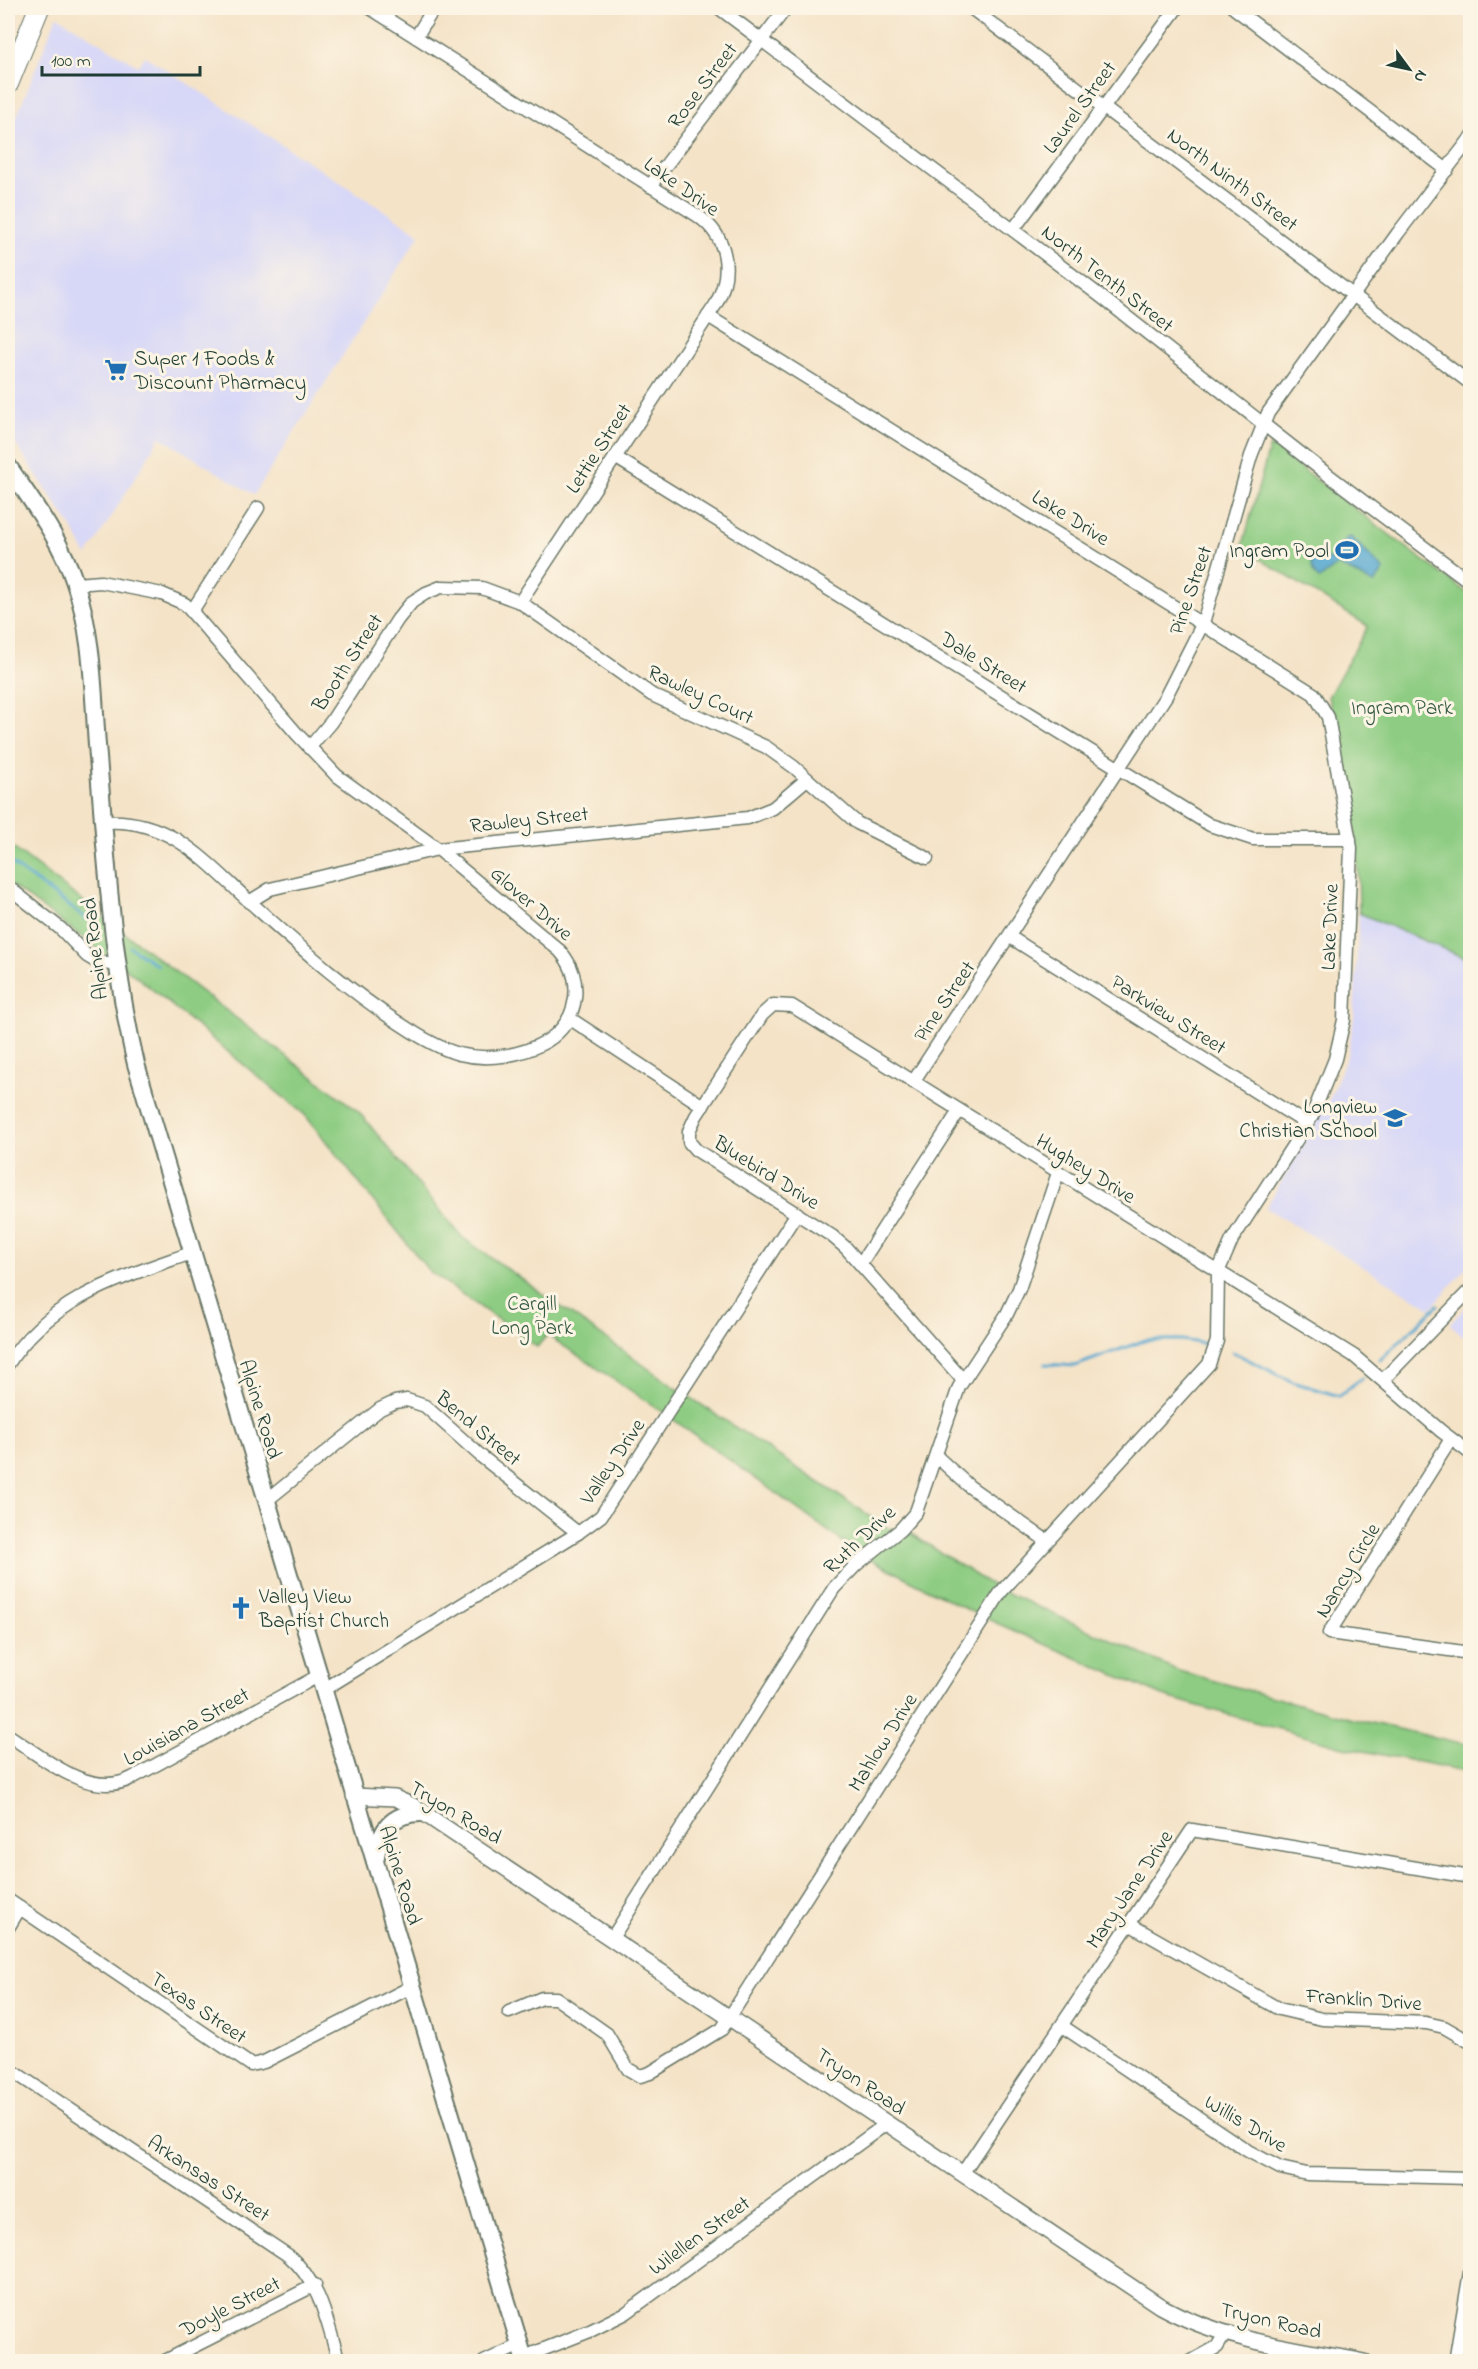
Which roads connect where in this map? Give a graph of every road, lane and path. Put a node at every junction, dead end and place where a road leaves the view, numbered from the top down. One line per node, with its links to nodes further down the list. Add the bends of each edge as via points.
1 (39, 8): 11 (main road)
2 (370, 8): 9 (street, Lake Drive)
3 (434, 8): 9 (street)
4 (719, 8): 10 (street, North Tenth Street)
5 (786, 8): 10 (street, Rose Street)
6 (971, 8): 12 (street, North Ninth Street)
7 (1177, 8): 12 (street, Laurel Street)
8 (1234, 8): 14 (street)
9 (416, 37): 15 (street, Lake Drive)
10 (762, 39): 15 (street, Rose Street); 16 (street, North Tenth Street)
11 (8, 84)
12 (1104, 106): 16 (street, Laurel Street); 17 (street, North Ninth Street)
13 (1470, 140): 14 (street, Pine Street)
14 (1447, 170): 17 (street, Pine Street)
15 (650, 186): 18 (street, Lake Drive, via 704,220 722,245 725,280)
16 (1013, 230): 20 (street, North Tenth Street)
17 (1354, 295): 19 (street, North Ninth Street); 20 (street, Pine Street)
18 (708, 316): 21 (street, Lettie Street); 29 (street, Lake Drive)
19 (1470, 383)
20 (1262, 423): 24 (street, North Tenth Street); 29 (street, Pine Street)
21 (615, 457): 27 (street, Lettie Street); 31 (street, Dale Street)
22 (8, 466): 25 (main road, Alpine Road, via 55,538)
23 (258, 508): 28 (street)
24 (1470, 582)
25 (76, 584): 28 (street, Glover Drive, via 93,581 162,594); 33 (main road, Alpine Road, via 89,649)
26 (417, 598): 27 (street, Rawley Court, via 441,587 463,586 490,590); 30 (street, Booth Street, via 398,619 331,722)
27 (520, 602): 32 (street, Rawley Court, via 645,690 759,743)
28 (192, 611): 30 (street, Glover Drive)
29 (1203, 623): 31 (street, Pine Street, via 1166,696); 34 (street, Lake Drive, via 1302,685 1321,702 1329,724)
30 (309, 748): 35 (street, Glover Drive, via 345,782)
31 (1120, 769): 34 (street, Dale Street, via 1203,822 1231,834 1262,839); 39 (street, Pine Street)
32 (807, 779): 35 (street, Rawley Street, via 773,808 748,818); 36 (street, Rawley Court, via 857,823)
33 (104, 822): 38 (street, Glover Drive, via 134,822 173,837); 40 (main road, Alpine Road)
34 (1350, 839): 45 (street, Lake Drive, via 1344,1020 1330,1073)
35 (438, 849): 38 (street, Rawley Street, via 270,890); 41 (street, Glover Drive, via 564,955 577,987)
36 (927, 858)
37 (8, 887): 40 (street, via 61,929 87,956)
38 (249, 902): 41 (street, Glover Drive, via 359,997 447,1050 483,1057 515,1053 548,1040)
39 (1010, 937): 42 (street, Pine Street); 45 (street, Parkview Street)
40 (117, 965): 48 (main road, Alpine Road, via 140,1082)
41 (569, 1018): 43 (street, Bluebird Drive)
42 (914, 1082): 43 (street, Hughey Drive, via 792,1006 777,1004 762,1015); 44 (street, Hughey Drive)
43 (703, 1106): 47 (street, Bluebird Drive, via 689,1131 690,1145)
44 (959, 1111): 46 (street, Hughey Drive); 49 (street)
45 (1307, 1124): 50 (street, Lake Drive, via 1232,1240)
46 (1058, 1173): 50 (street, Hughey Drive); 53 (street, Ruth Drive, via 1013,1302)
47 (796, 1213): 49 (street, Bluebird Drive, via 832,1236); 59 (street, Valley Drive, via 609,1506)
48 (191, 1253): 52 (street, via 112,1281 70,1301 35,1329); 58 (main road, Alpine Road)
49 (861, 1263): 53 (street, Bluebird Drive)
50 (1218, 1272): 54 (street, Hughey Drive, via 1349,1353); 60 (street, Mahlow Drive, via 1217,1341 1209,1364)
51 (1470, 1290): 54 (street)
52 (8, 1364)
53 (963, 1380): 57 (street, Ruth Drive)
54 (1383, 1380): 55 (street, Hughey Drive)
55 (1451, 1438): 56 (street, Hughey Drive); 61 (street, Nancy Circle, via 1329,1633)
56 (1470, 1453)
57 (936, 1456): 60 (street, via 963,1483); 72 (street, Ruth Drive, via 916,1512 834,1588)
58 (266, 1501): 59 (street, Bend Street, via 380,1410 407,1400 430,1410); 62 (main road, Alpine Road)
59 (578, 1533): 62 (street, Valley Drive)
60 (1047, 1541): 75 (street, Mahlow Drive, via 988,1611)
61 (1470, 1653)
62 (320, 1683): 63 (street, Louisiana Street, via 114,1785 97,1785 79,1778); 64 (main road, Alpine Road)
63 (8, 1735)
64 (354, 1796): 65 (street, Tryon Road, via 395,1798); 66 (main road, Alpine Road)
65 (424, 1812): 66 (main road, via 392,1820 378,1843); 72 (street, Tryon Road)
66 (375, 1865): 73 (main road, Alpine Road)
67 (1470, 1877): 70 (street, Mary Jane Drive, via 1192,1830)
68 (8, 1900): 69 (street, Texas Street)
69 (20, 1908): 71 (street); 73 (street, Texas Street, via 251,2064 264,2062)
70 (1129, 1924): 76 (street, Mary Jane Drive); 77 (street, Franklin Drive, via 1279,2009 1322,2019 1426,2023 1444,2027)
71 (8, 1928)
72 (612, 1938): 75 (street, Tryon Road)
73 (411, 1988): 85 (main road, Alpine Road)
74 (509, 2012): 75 (street, Mahlow Drive, via 542,1998 556,1998 607,2034 628,2069 640,2076 714,2035)
75 (731, 2019): 79 (street, Tryon Road)
76 (1062, 2026): 80 (street, Mary Jane Drive); 81 (street, Willis Drive, via 1248,2151 1280,2168 1317,2175)
77 (1470, 2042)
78 (8, 2068): 83 (street, Arkansas Street, via 281,2249)
79 (886, 2124): 80 (street, Tryon Road); 85 (street, Wilellen Street, via 620,2317)
80 (962, 2174): 84 (street, Tryon Road, via 1160,2306)
81 (1470, 2178)
82 (1470, 2271): 91 (street)
83 (315, 2285): 86 (street, Doyle Street); 87 (street, Arkansas Street)
84 (1225, 2334): 89 (street, via 1217,2347); 90 (street, Tryon Road)
85 (523, 2355): 88 (street, Wilellen Street)
86 (163, 2361)
87 (339, 2361)
88 (484, 2361)
89 (1190, 2361)
90 (1365, 2361)
91 (1455, 2361)

